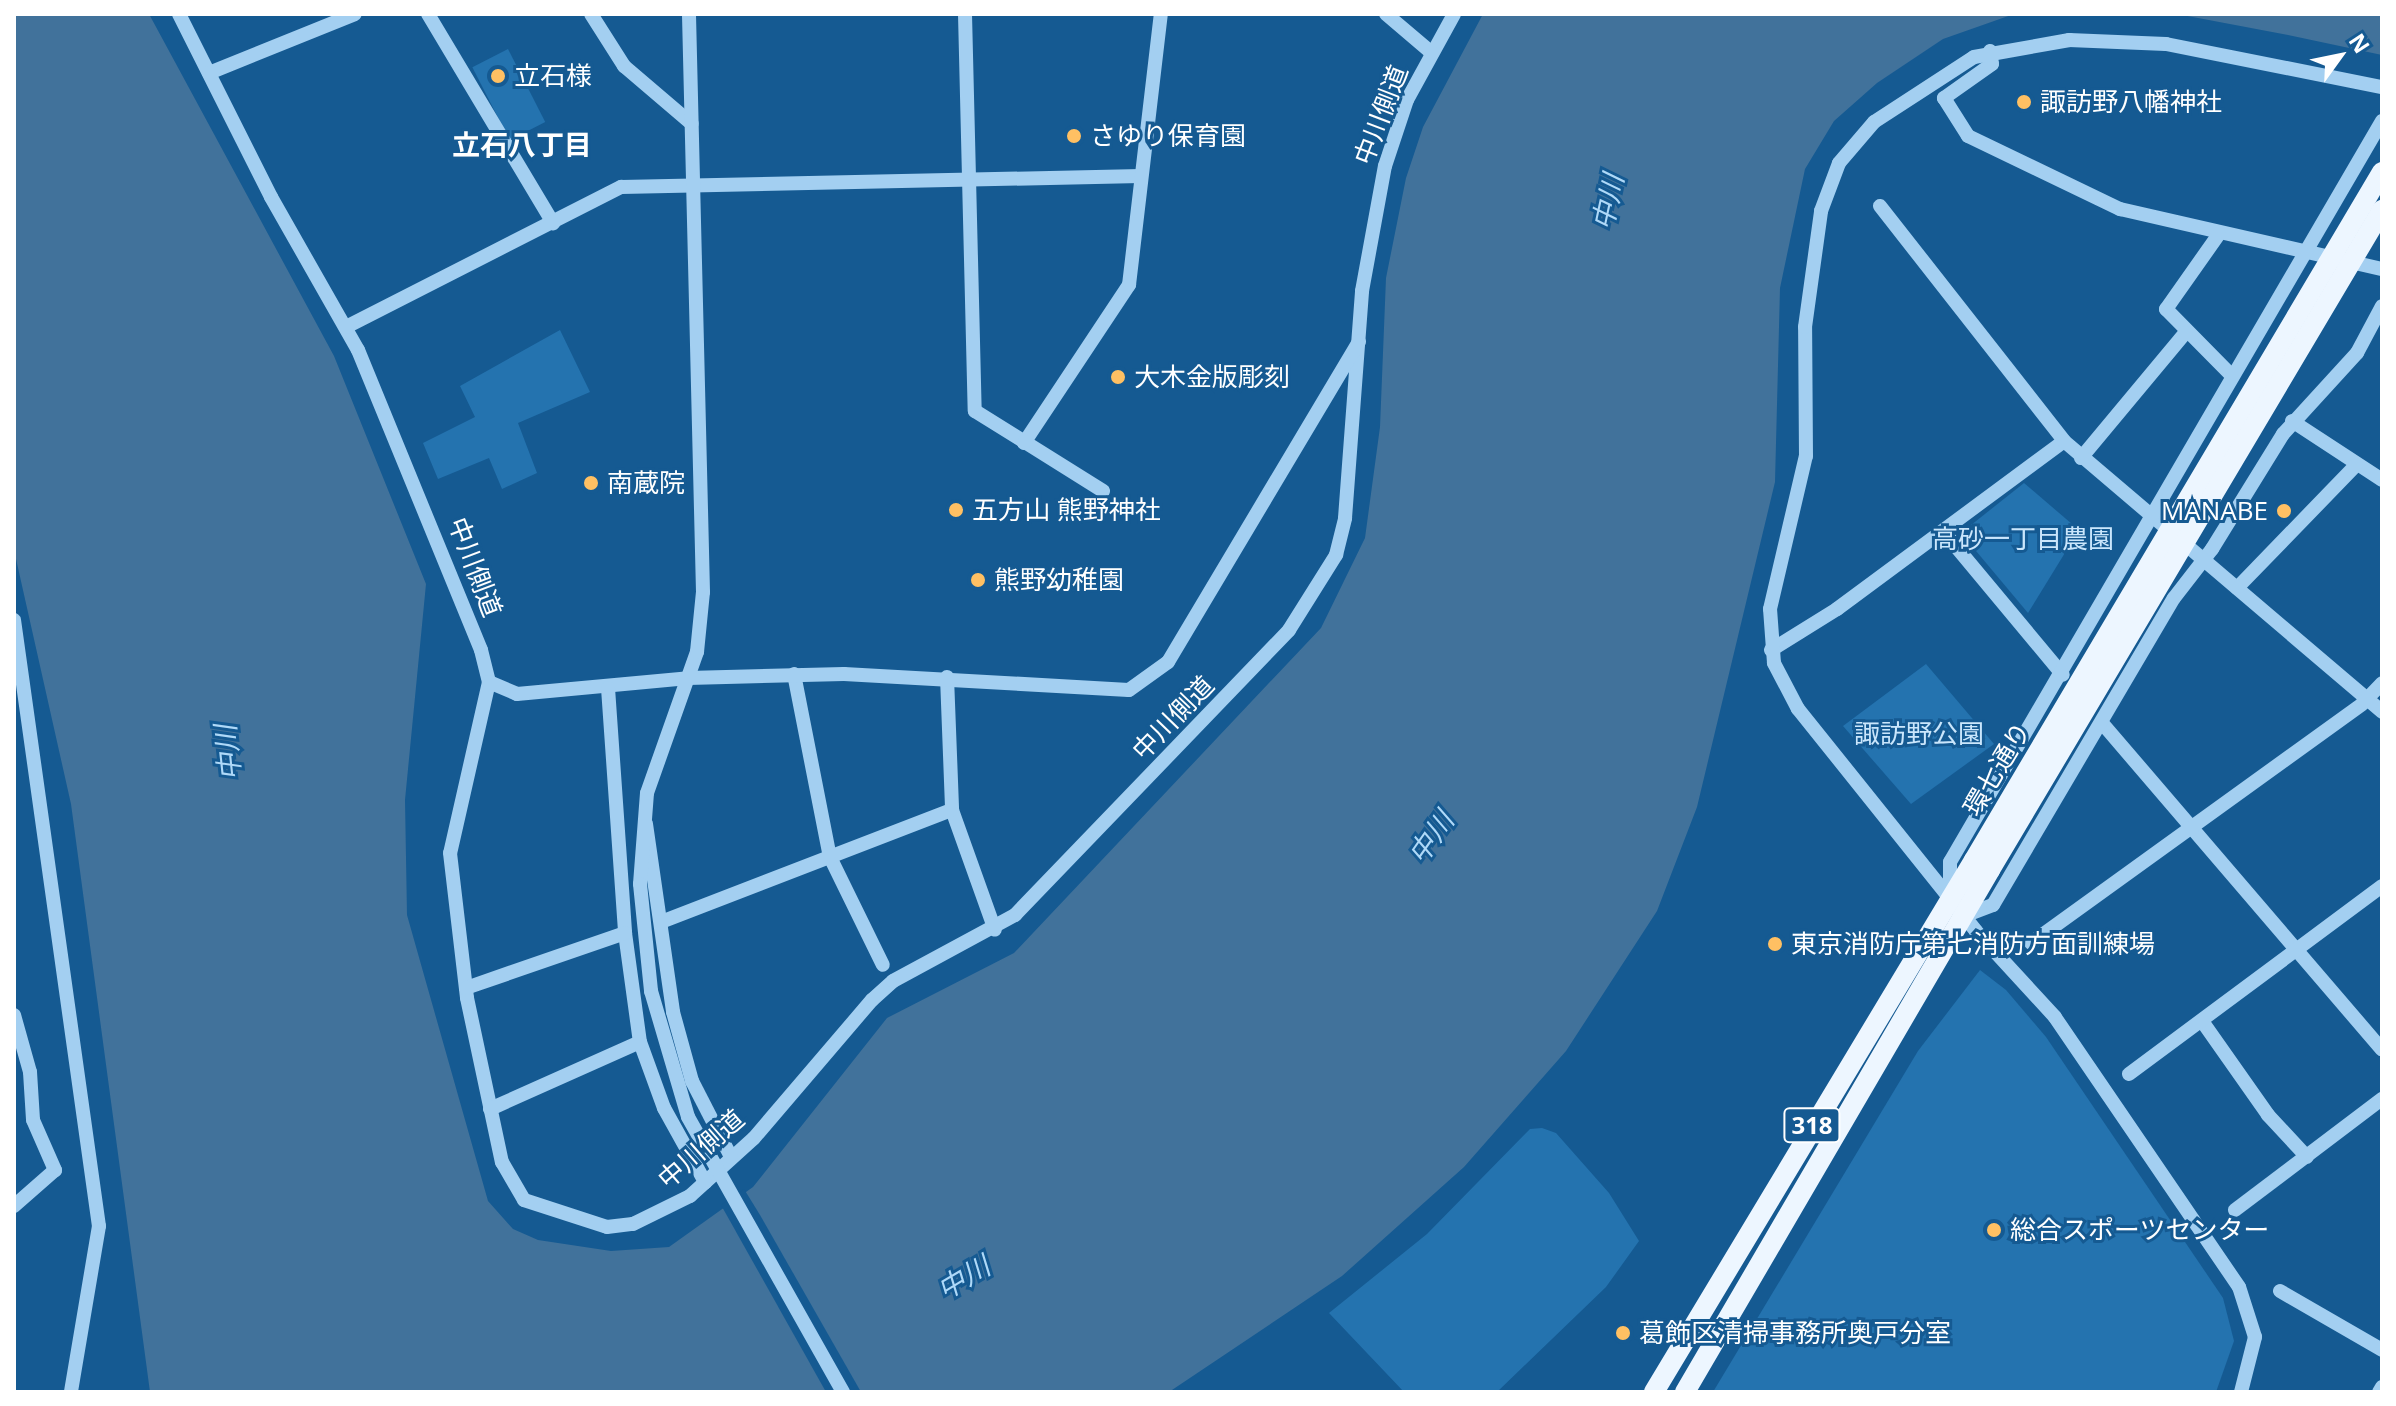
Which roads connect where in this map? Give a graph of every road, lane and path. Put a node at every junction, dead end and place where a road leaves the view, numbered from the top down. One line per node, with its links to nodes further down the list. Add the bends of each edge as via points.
1 (179, 14): 12 (street, 中川側道)
2 (428, 14): 22 (street)
3 (591, 14): 15 (street, via 624,66)
4 (689, 14): 15 (street)
5 (965, 14): 18 (street)
6 (1161, 14): 17 (street)
7 (1386, 14): 11 (street)
8 (1454, 14): 11 (street, 中川側道)
9 (345, 16): 12 (street)
10 (1990, 51): 13 (street, via 2069,40 2166,44); 23 (street, via 1992,64 1944,98 1968,136 2120,209); 43 (street, via 1892,107 1855,141 1831,178 1816,234 1805,327 1806,456 1770,609)
11 (1432, 53): 29 (street, 中川側道, via 1407,100 1378,190)
12 (209, 73): 27 (street, 中川側道, via 271,197)
13 (2382, 87)
14 (2382, 121): 24 (street)
15 (692, 124): 19 (street)
16 (2382, 172): 58 (main road, 環七通り / 318, bridge)
17 (1141, 176): 18 (street); 33 (street, via 1129,285)
18 (969, 182): 19 (street); 33 (street, via 975,411)
19 (694, 186): 22 (street, via 621,187); 47 (street, via 703,592)
20 (1880, 206): 32 (street)
21 (2382, 210): 58 (main road, 環七通り / 318, bridge)
22 (553, 223): 27 (street)
23 (2219, 234): 24 (street); 28 (street, via 2166,309)
24 (2306, 251): 25 (street); 30 (street)
25 (2382, 269)
26 (2382, 306): 31 (street, via 2336,381)
27 (346, 327): 48 (street, 中川側道, via 456,580)
28 (2185, 333): 30 (street); 34 (street)
29 (1359, 342): 46 (street, via 1176,649 1147,682 1129,690 1066,689); 63 (street, 中川側道, via 1345,518 1336,555 1316,591 1252,671)
30 (2232, 376): 38 (street)
31 (2292, 421): 35 (street); 40 (street)
32 (2064, 441): 34 (street); 39 (street)
33 (1024, 443): 37 (street)
34 (2081, 458): 38 (street)
35 (2356, 465): 36 (street); 41 (street)
36 (2382, 480)
37 (1103, 491)
38 (2150, 517): 40 (street); 45 (street)
39 (1943, 531): 43 (street); 45 (street)
40 (2203, 562): 41 (street); 53 (street, via 2174,598)
41 (2237, 588): 51 (street)
42 (14, 620): 83 (street, via 99,1226)
43 (1771, 650): 60 (street, via 1806,721)
44 (794, 674): 46 (street); 47 (street); 57 (street)
45 (2063, 675): 60 (street, via 1950,862)
46 (947, 677): 54 (street)
47 (688, 678): 50 (street); 55 (street)
48 (489, 682): 50 (street, via 517,694); 68 (street, 中川側道, via 451,828)
49 (2382, 683): 51 (street)
50 (608, 688): 64 (street)
51 (2367, 699): 52 (street); 56 (street)
52 (2382, 712)
53 (2102, 723): 56 (street); 61 (street, via 1993,905)
54 (952, 810): 57 (street); 63 (street)
55 (643, 811): 62 (street); 84 (street, bridge, via 640,884 651,991 688,1117)
56 (2193, 826): 65 (street); 66 (street)
57 (830, 857): 62 (street); 67 (street)
58 (1982, 865): 60 (main road, 環七通り / 318); 61 (main road, 環七通り / 318)
59 (2382, 886): 66 (street)
60 (1950, 896): 61 (street); 85 (main road, 環七通り / 318)
61 (1964, 916): 86 (main road, 環七通り / 318); 87 (street, via 2055,1017 2239,1287 2255,1337)
62 (661, 922): 76 (street, via 673,1012 692,1081)
63 (995, 930): 76 (street, 中川側道, via 893,981)
64 (625, 933): 68 (street); 71 (street)
65 (2031, 943)
66 (2297, 950): 70 (street); 72 (street)
67 (883, 965)
68 (466, 988): 75 (street, 中川側道)
69 (14, 1015): 79 (street, via 30,1072 33,1120 55,1170)
70 (2202, 1021): 73 (street); 77 (street, via 2268,1115)
71 (640, 1042): 75 (street); 78 (street, via 664,1108)
72 (2382, 1050)
73 (2129, 1074)
74 (2382, 1099): 77 (street)
75 (490, 1109): 78 (street, 中川側道, via 516,1193 541,1211 607,1227 633,1224 667,1210)
76 (731, 1157): 78 (street, 中川側道)
77 (2307, 1157): 80 (street)
78 (705, 1182)
79 (14, 1206)
80 (2235, 1210)
81 (2280, 1291): 82 (street)
82 (2382, 1350)
83 (71, 1392)
84 (843, 1392)
85 (1654, 1392)
86 (1685, 1392)
87 (2241, 1392)

